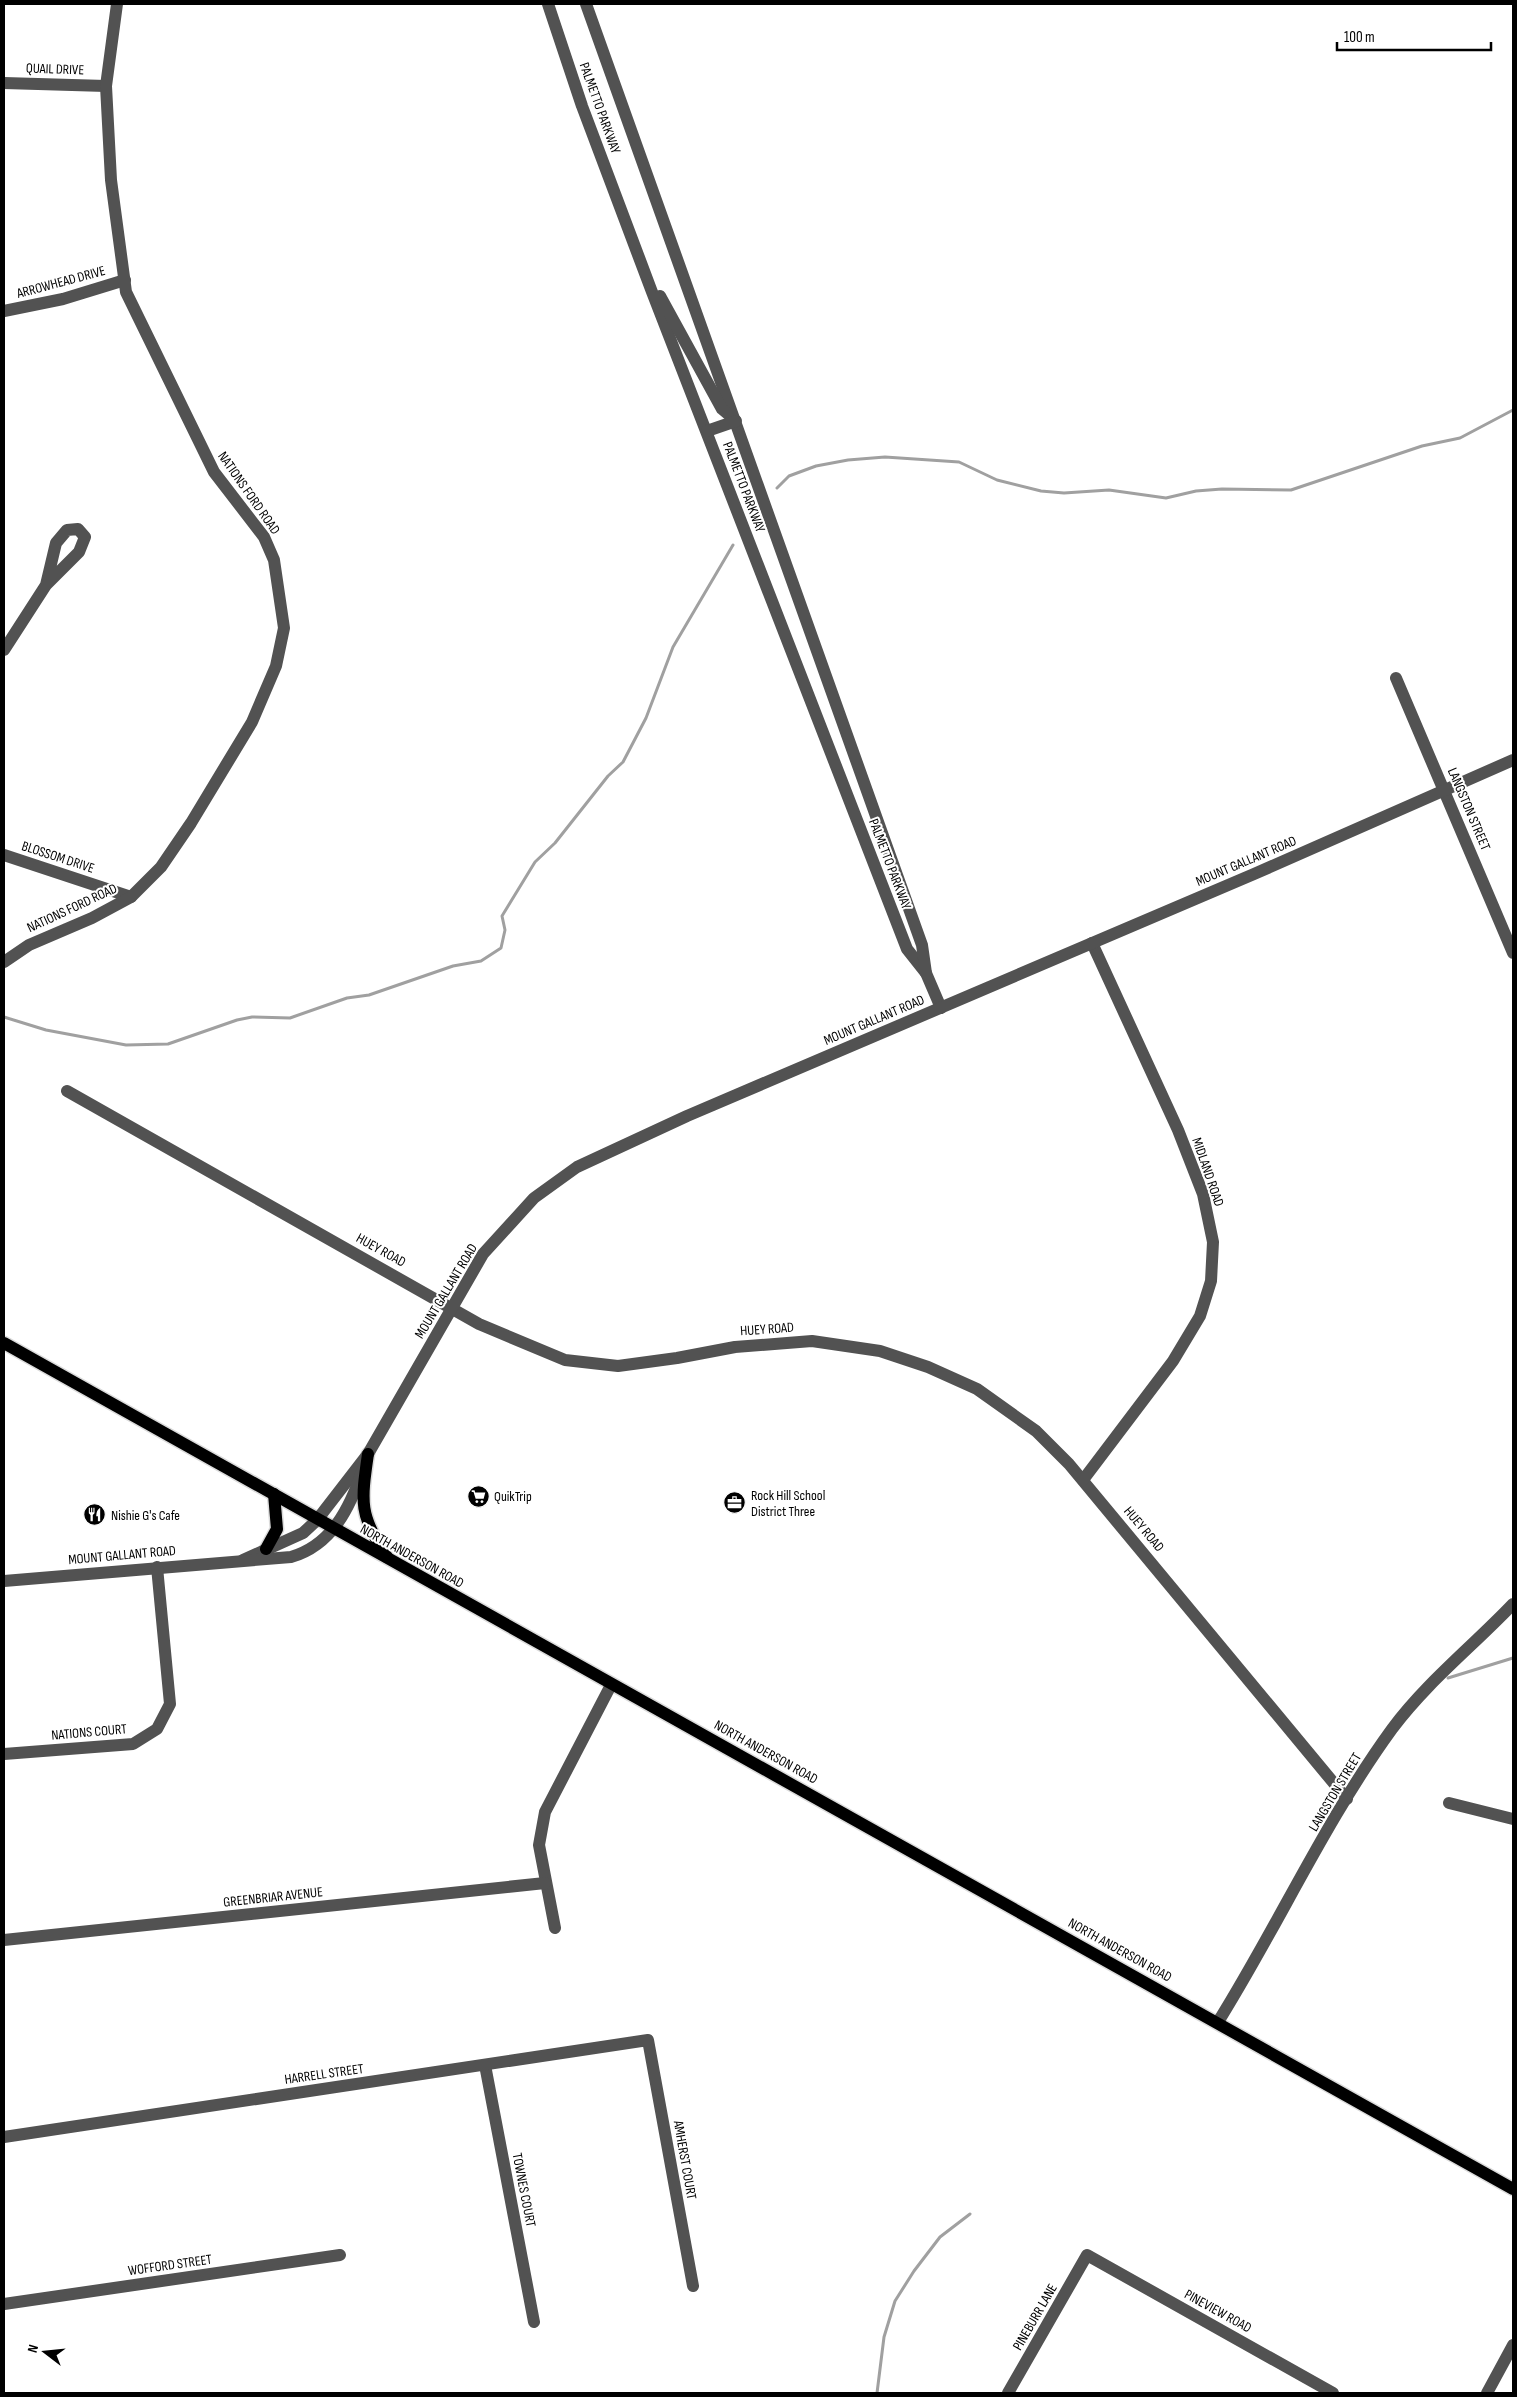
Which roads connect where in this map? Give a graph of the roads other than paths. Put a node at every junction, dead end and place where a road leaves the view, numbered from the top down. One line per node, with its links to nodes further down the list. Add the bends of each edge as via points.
1 (116, 4): 5 (street)
2 (548, 4): 7 (street, PALMETTO PARKWAY, via 582,106)
3 (586, 4): 9 (street, PALMETTO PARKWAY)
4 (4, 83): 5 (street, QUAIL DRIVE)
5 (106, 86): 6 (street, NATIONS FORD ROAD, via 111,180)
6 (124, 280): 8 (street, ARROWHEAD DRIVE, via 63,300); 17 (street, NATIONS FORD ROAD, via 126,292 214,472 264,537 274,560 284,628 276,666 252,722 166,860)
7 (649, 282): 9 (street, via 664,302 722,409); 10 (street, PALMETTO PARKWAY)
8 (4, 311)
9 (736, 422): 10 (street); 21 (street, PALMETTO PARKWAY, via 922,944)
10 (707, 431): 21 (street, PALMETTO PARKWAY, via 907,949)
11 (46, 585): 12 (street)
12 (4, 650)
13 (1396, 678): 15 (street, LANGSTON STREET)
14 (1513, 760): 15 (street, MOUNT GALLANT ROAD)
15 (1446, 790): 18 (street, MOUNT GALLANT ROAD); 19 (street, LANGSTON STREET)
16 (4, 855): 17 (street, BLOSSOM DRIVE)
17 (131, 897): 20 (street, NATIONS FORD ROAD, via 29,945)
18 (1092, 943): 22 (street, MOUNT GALLANT ROAD); 27 (street, MIDLAND ROAD, via 1178,1130 1203,1194 1213,1242 1211,1281 1200,1316 1173,1361)
19 (1513, 953)
20 (4, 962)
21 (926, 973): 22 (street, PALMETTO PARKWAY)
22 (941, 1008): 24 (street, MOUNT GALLANT ROAD, via 689,1115 576,1167 534,1198 488,1249)
23 (67, 1091): 24 (street, HUEY ROAD)
24 (451, 1307): 26 (street, MOUNT GALLANT ROAD); 27 (street, HUEY ROAD, via 479,1324 565,1360 618,1366 734,1347 812,1341 880,1351 928,1367 992,1399 1036,1431)
25 (4, 1343): 28 (main road, NORTH ANDERSON ROAD)
26 (368, 1454): 29 (street, MOUNT GALLANT ROAD); 30 (street, MOUNT GALLANT ROAD, via 355,1494); 32 (main road, via 363,1508 374,1539)
27 (1083, 1480): 39 (street, HUEY ROAD)
28 (274, 1494): 29 (main road, NORTH ANDERSON ROAD); 31 (main road, via 277,1529)
29 (317, 1520): 30 (main road, NORTH ANDERSON ROAD); 31 (street, MOUNT GALLANT ROAD, via 303,1533)
30 (334, 1529): 32 (main road, NORTH ANDERSON ROAD); 33 (street, MOUNT GALLANT ROAD, via 321,1543 302,1554)
31 (266, 1549): 33 (street, MOUNT GALLANT ROAD)
32 (388, 1559): 37 (main road, NORTH ANDERSON ROAD)
33 (243, 1560): 34 (street, MOUNT GALLANT ROAD)
34 (157, 1567): 35 (street, MOUNT GALLANT ROAD); 38 (street, NATIONS COURT, via 170,1704 157,1730 133,1744)
35 (4, 1580)
36 (1513, 1604): 39 (street, LANGSTON STREET, via 1430,1685 1393,1728)
37 (611, 1685): 42 (street, via 545,1812 539,1844); 45 (main road, NORTH ANDERSON ROAD)
38 (4, 1754)
39 (1347, 1799): 45 (street, LANGSTON STREET, via 1256,1963)
40 (1449, 1803): 41 (street)
41 (1513, 1819)
42 (545, 1883): 43 (street); 44 (street, GREENBRIAR AVENUE)
43 (555, 1928)
44 (4, 1940)
45 (1218, 2022): 49 (main road, NORTH ANDERSON ROAD)
46 (648, 2040): 47 (street, HARRELL STREET); 52 (street, AMHERST COURT)
47 (485, 2065): 48 (street, HARRELL STREET); 54 (street, TOWNES COURT)
48 (4, 2137)
49 (1513, 2189)
50 (1087, 2255): 56 (street, PINEBURR LANE); 57 (street, PINEVIEW ROAD)
51 (340, 2256): 53 (street, WOFFORD STREET)
52 (693, 2286)
53 (4, 2304)
54 (534, 2322)
55 (1513, 2346): 58 (street)
56 (1008, 2393)
57 (1333, 2393)
58 (1487, 2393)

